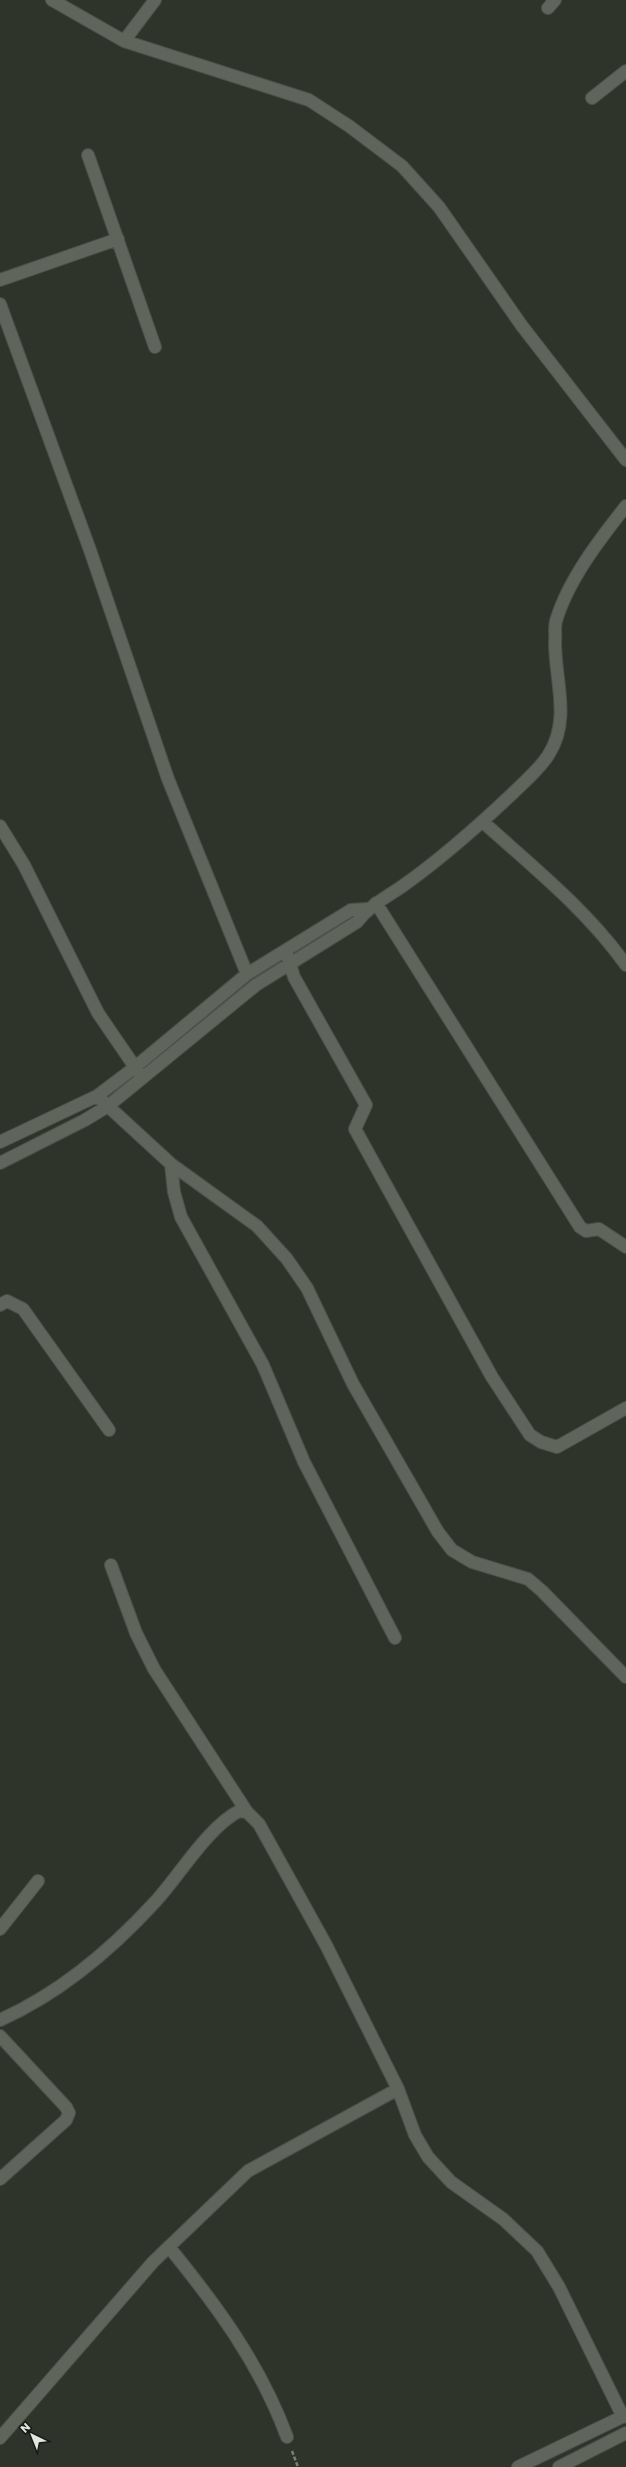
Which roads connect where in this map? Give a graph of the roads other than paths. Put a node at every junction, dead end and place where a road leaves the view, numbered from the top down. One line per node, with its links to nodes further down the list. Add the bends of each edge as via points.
1 (52, 0): 3 (street)
2 (155, 0): 3 (street)
3 (124, 42): 11 (street, via 308,100 349,126 402,166 439,207 522,326)
4 (626, 71): 5 (street)
5 (592, 98)
6 (88, 155): 7 (street)
7 (118, 239): 8 (street); 10 (street)
8 (0, 280)
9 (0, 304): 19 (street, via 90,550 168,779)
10 (155, 347)
11 (626, 460)
12 (626, 506): 13 (street, via 598,542 569,591 556,622 555,655 561,700 560,731 549,755)
13 (483, 822): 15 (street, via 404,885); 18 (street, via 564,895 614,948)
14 (0, 826): 20 (street, via 24,865 98,1013)
15 (372, 906): 16 (street, via 351,910); 17 (street, via 357,922); 27 (street, via 580,1227 586,1231 600,1229)
16 (286, 952): 17 (street); 19 (street)
17 (290, 964): 21 (street, via 256,985); 29 (street, via 294,977 366,1104 355,1129 358,1135 492,1376 530,1435 557,1447)
18 (626, 965)
19 (247, 974): 20 (street)
20 (134, 1068): 21 (street); 22 (street)
21 (143, 1077): 23 (street)
22 (97, 1096): 23 (street); 24 (street)
23 (108, 1106): 25 (street); 26 (street)
24 (0, 1142)
25 (0, 1163)
26 (171, 1164): 32 (street, via 174,1192 181,1217 264,1365 304,1462); 33 (street, via 257,1226 287,1259 307,1288 353,1384 438,1532 452,1550 472,1562 528,1579)
27 (626, 1247)
28 (0, 1305): 30 (street, via 7,1301 23,1310)
29 (626, 1408)
30 (109, 1430)
31 (111, 1565): 34 (street, via 136,1633 154,1669)
32 (395, 1638)
33 (626, 1677)
34 (247, 1812): 37 (street, via 239,1810 219,1825 154,1903 91,1963 27,2007); 39 (street, via 259,1824 326,1945)
35 (38, 1881): 36 (street)
36 (0, 1928)
37 (0, 2020)
38 (0, 2036): 40 (street, via 69,2113 66,2120)
39 (398, 2089): 41 (street, via 248,2171); 42 (street, via 415,2135 428,2157 450,2182 504,2219 537,2252 559,2287)
40 (0, 2180)
41 (169, 2247): 44 (street, via 213,2301 251,2358); 45 (street, via 153,2262)
42 (624, 2416): 46 (street)
43 (626, 2433): 47 (street)
44 (287, 2437)
45 (0, 2438)
46 (518, 2467)
47 (559, 2467)

